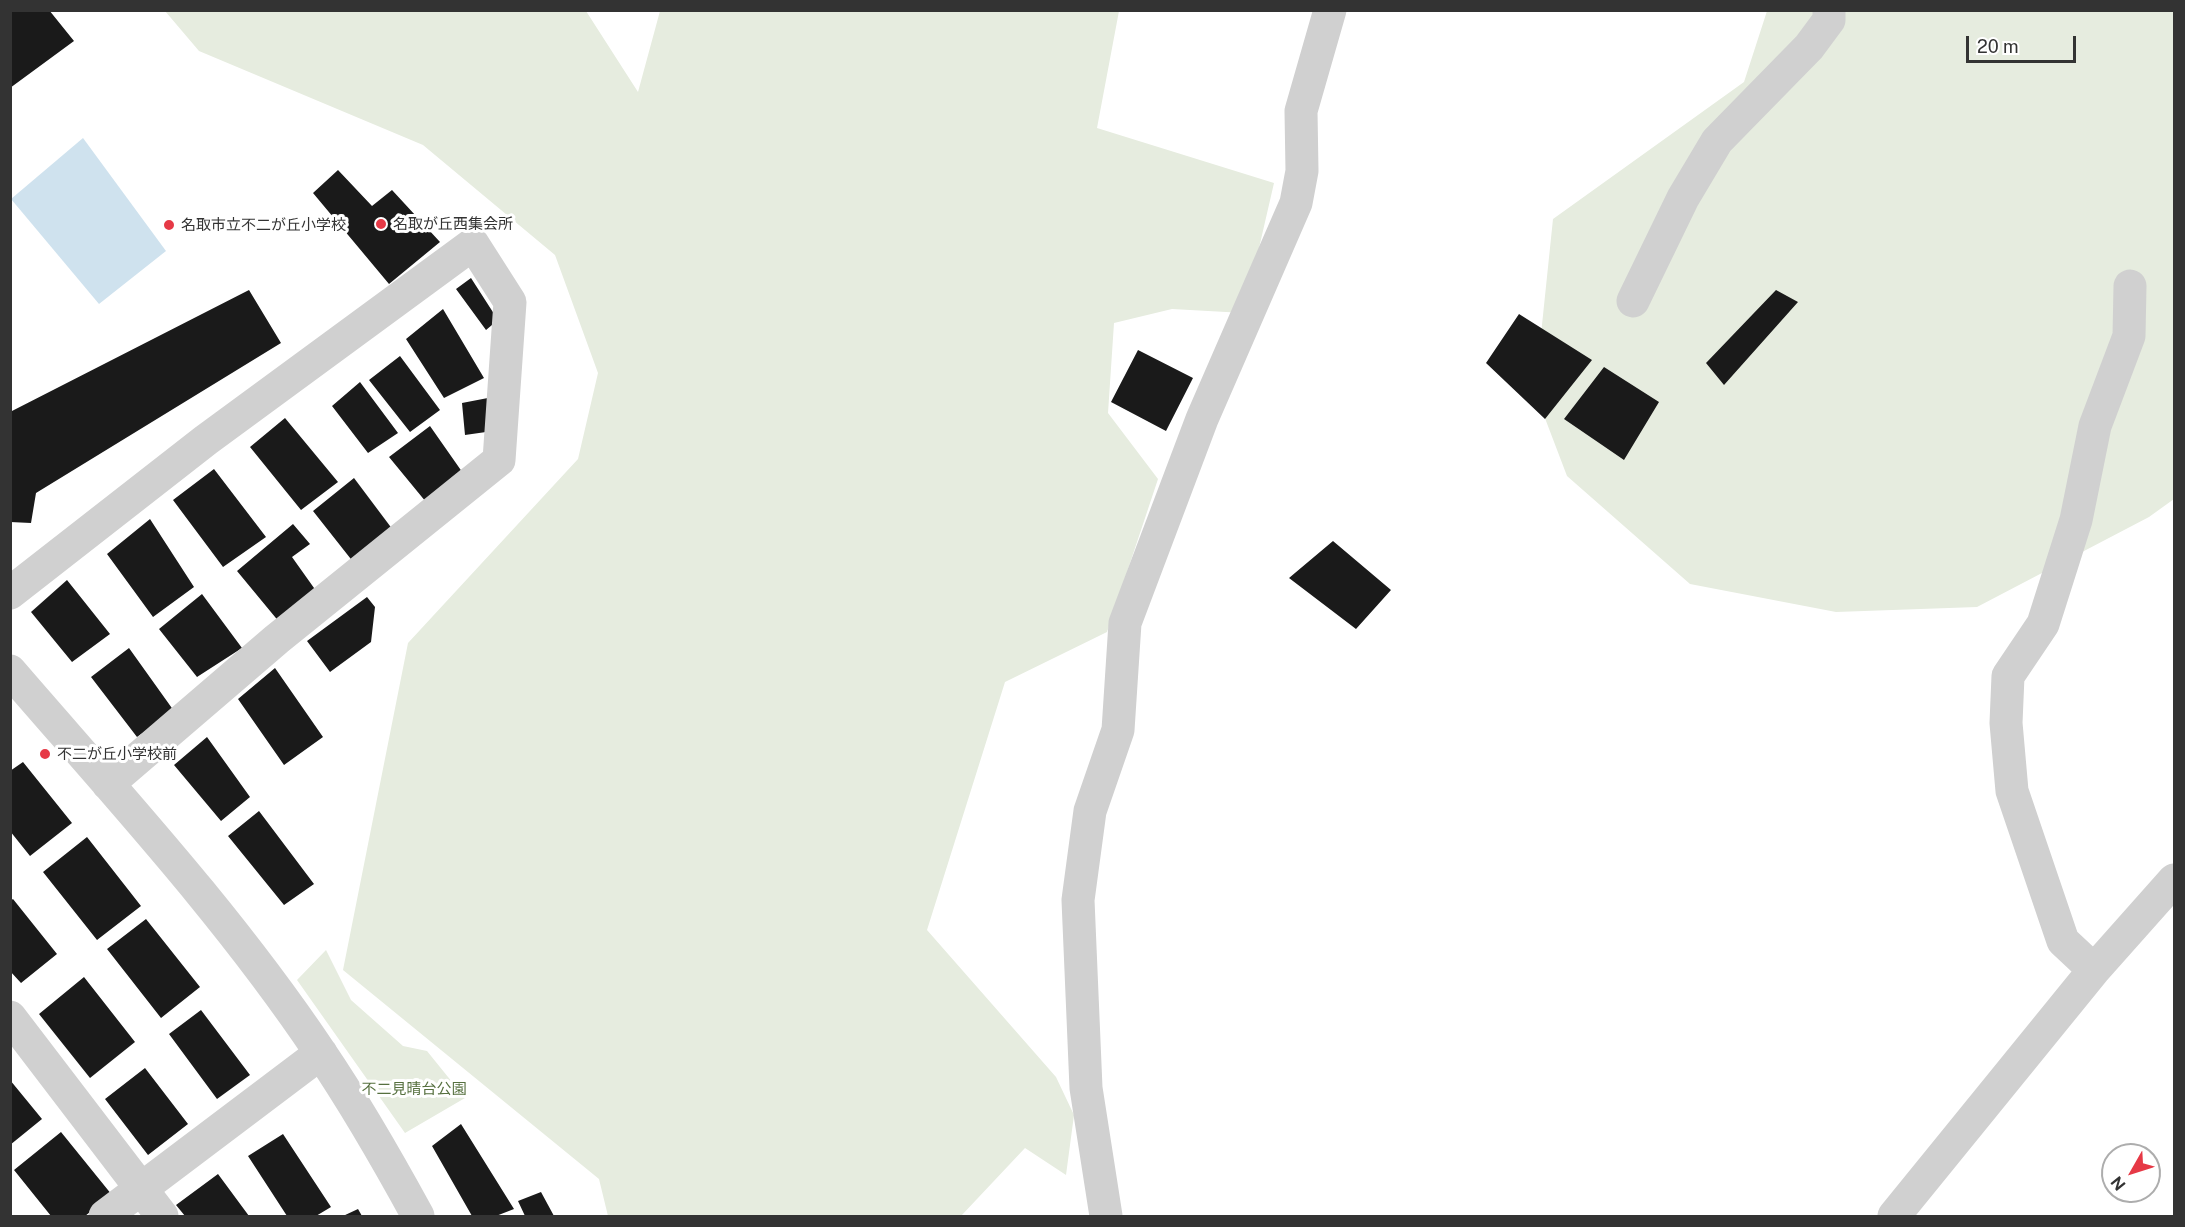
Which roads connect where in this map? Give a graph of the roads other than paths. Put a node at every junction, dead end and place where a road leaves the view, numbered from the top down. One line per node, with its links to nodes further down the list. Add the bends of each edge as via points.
1 (1330, 10): 16 (street, via 1301,111 1302,171 1296,203 1202,419 1125,623 1118,730 1090,811 1078,900 1086,1088)
2 (1829, 10): 4 (street, via 1829,20 1809,47 1718,141 1683,198)
3 (2130, 286): 9 (street, via 2129,336 2095,426 2076,520 2043,624 2008,676 2006,723 2012,791 2063,941)
4 (1633, 302)
5 (10, 593): 7 (street, via 206,440 473,244 510,302 499,460 277,639)
6 (10, 672): 7 (street)
7 (108, 784): 11 (street, via 247,951)
8 (2175, 880): 9 (street)
9 (2094, 970): 17 (street)
10 (10, 1017): 12 (street)
11 (321, 1053): 12 (street); 15 (street)
12 (142, 1188): 13 (street); 14 (street)
13 (105, 1216)
14 (162, 1216)
15 (418, 1216)
16 (1106, 1216)
17 (1894, 1216)

